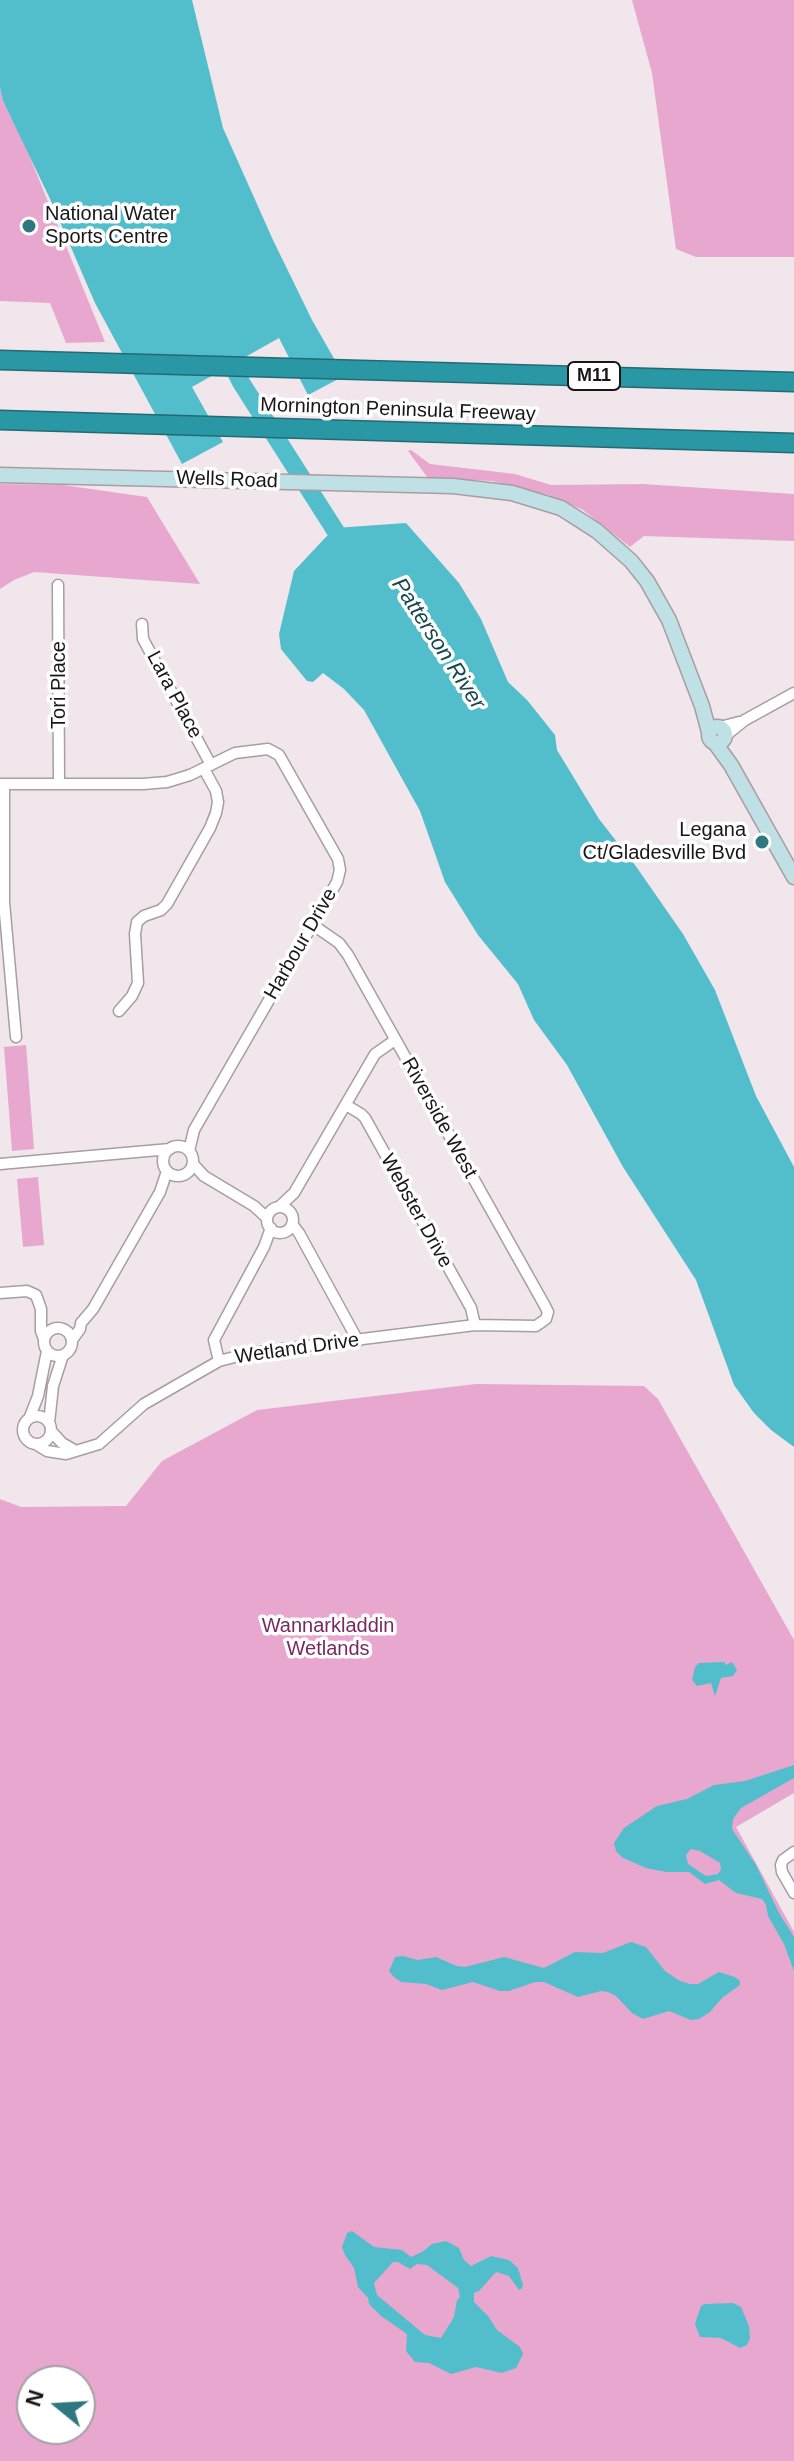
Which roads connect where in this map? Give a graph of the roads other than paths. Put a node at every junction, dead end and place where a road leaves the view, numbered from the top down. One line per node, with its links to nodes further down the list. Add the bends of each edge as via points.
1 (0, 360): 2 (highway, Mornington Peninsula Freeway / M11)
2 (794, 382)
3 (0, 420): 4 (highway, Mornington Peninsula Freeway)
4 (794, 443)
5 (0, 475): 9 (main road, Wells Road, via 453,486 512,493 561,508 631,561 656,595)
6 (58, 585): 12 (street, Tori Place)
7 (142, 624): 10 (street, Lara Place, via 143,639)
8 (794, 693): 9 (street)
9 (718, 734): 13 (main road)
10 (207, 767): 12 (street, Harbour Drive, via 159,783); 14 (street, Harbour Drive, via 252,749 279,755 340,866); 15 (street, Lara Place, via 216,791 216,813 167,904 137,922 138,983)
11 (2, 784): 12 (street, Harbour Drive); 16 (street, via 4,902)
12 (59, 784)
13 (794, 877)
14 (313, 925): 17 (street, Riverside West, via 339,943); 19 (street, Harbour Drive)
15 (119, 1011)
16 (16, 1037)
17 (395, 1040): 18 (street, via 375,1054); 33 (street, Riverside West, via 545,1306)
18 (346, 1105): 27 (street); 35 (street, Webster Drive, via 365,1118 471,1308)
19 (194, 1130): 20 (street, Harbour Drive); 21 (street, Harbour Drive)
20 (173, 1148): 21 (street); 22 (street); 25 (street, Harbour Drive)
21 (189, 1151): 24 (street)
22 (145, 1152): 23 (street); 25 (street)
23 (0, 1164)
24 (193, 1164): 25 (street); 26 (street)
25 (173, 1171): 26 (street); 34 (street)
26 (204, 1176): 29 (street)
27 (294, 1193): 28 (street); 29 (street)
28 (291, 1218): 29 (street); 29 (street); 30 (street)
29 (275, 1221): 30 (street); 42 (street, via 214,1340)
30 (305, 1246): 39 (street)
31 (0, 1293): 32 (street, via 30,1291)
32 (41, 1309): 36 (street); 37 (street)
33 (544, 1322): 35 (street, Wetland Drive)
34 (81, 1323): 36 (street); 38 (street)
35 (475, 1325): 39 (street, Wetland Drive)
36 (61, 1328): 37 (street); 38 (street)
37 (44, 1339): 40 (street)
38 (72, 1340): 41 (street)
39 (358, 1341): 42 (street, Wetland Drive)
40 (47, 1351): 41 (street); 43 (street)
41 (63, 1355): 44 (street, via 53,1386)
42 (219, 1361): 46 (street, Wetland Drive, via 144,1404 99,1444)
43 (29, 1419): 44 (street, via 37,1416); 45 (street, via 23,1435)
44 (50, 1427): 45 (street, via 48,1439); 46 (street)
45 (37, 1445): 46 (street, via 52,1453)
46 (76, 1451)
47 (794, 1852): 48 (street, via 781,1867)
48 (794, 1893)

